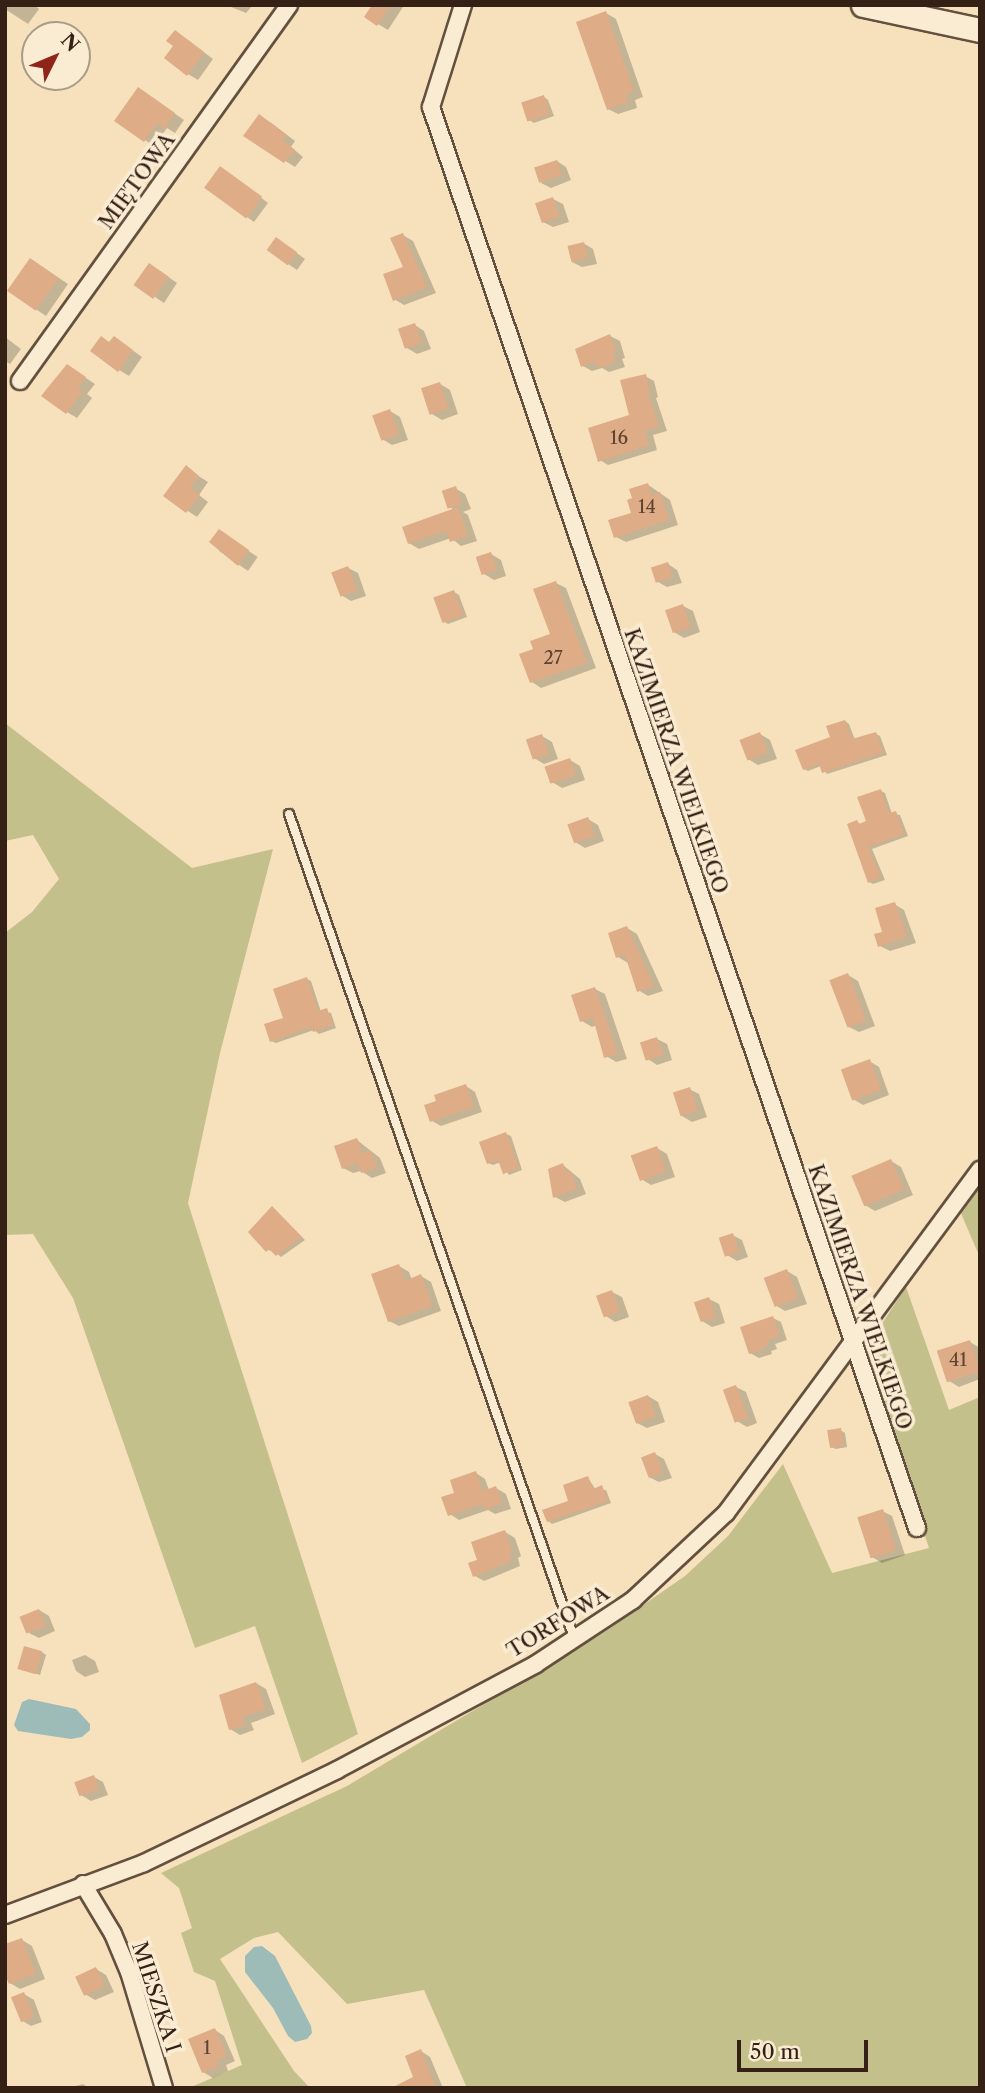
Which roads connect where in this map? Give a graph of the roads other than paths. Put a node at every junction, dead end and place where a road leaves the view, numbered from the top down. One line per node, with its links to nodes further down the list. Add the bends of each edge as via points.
1 (289, 5): 5 (street, MIĘTOWA)
2 (463, 5): 8 (street, KAZIMIERZA WIELKIEGO, via 431,107)
3 (863, 5): 4 (street)
4 (980, 30)
5 (20, 382)
6 (289, 814): 10 (lane)
7 (980, 1170): 8 (street, TORFOWA)
8 (853, 1342): 9 (street, KAZIMIERZA WIELKIEGO); 10 (street, TORFOWA, via 726,1513 633,1600)
9 (916, 1528)
10 (575, 1641): 11 (street, TORFOWA, via 337,1770 144,1863)
11 (83, 1884): 12 (street, TORFOWA); 13 (street, MIESZKA I, via 129,1972)
12 (5, 1914)
13 (164, 2088)

